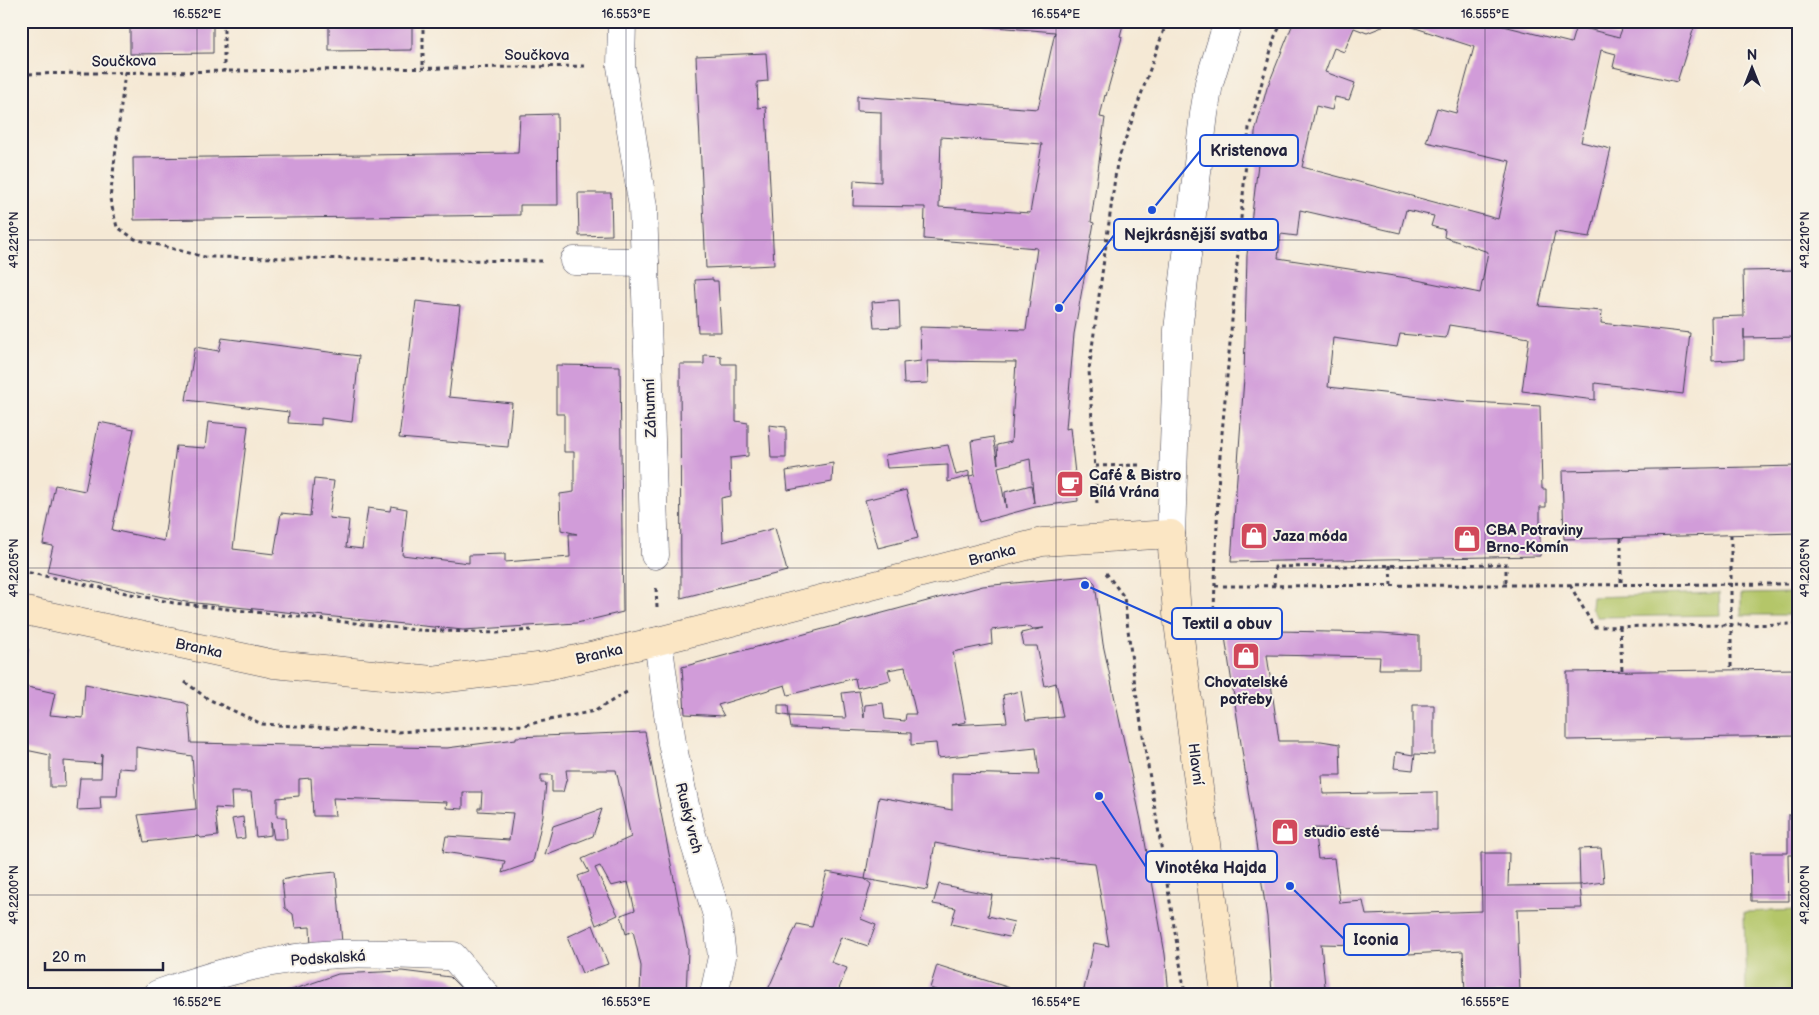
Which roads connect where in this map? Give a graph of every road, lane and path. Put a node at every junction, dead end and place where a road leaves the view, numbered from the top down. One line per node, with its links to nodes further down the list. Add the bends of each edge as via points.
1 (23, 21): 12 (path, Součkova)
2 (224, 21): 10 (path)
3 (423, 21): 9 (path)
4 (622, 21): 8 (street, Záhumní)
5 (1167, 21): 16 (path, via 1117,163 1089,370)
6 (1228, 21): 18 (street, via 1205,106 1178,330)
7 (1283, 21): 31 (path, via 1275,36 1249,128 1219,467)
8 (621, 66): 9 (path, Součkova); 14 (street, Záhumní, via 643,207)
9 (423, 68): 10 (path, Součkova)
10 (224, 71): 11 (path, Součkova)
11 (125, 72): 12 (path, Součkova); 13 (path, via 110,199 117,227 135,239 204,257)
12 (22, 74)
13 (574, 261): 14 (street)
14 (645, 262): 21 (street, Záhumní)
15 (1142, 465): 16 (path)
16 (1095, 466): 17 (path)
17 (1098, 503)
18 (1171, 534): 39 (street, Branka, via 1042,542); 48 (street, Hlavní, via 1177,614)
19 (1731, 535): 25 (path)
20 (1621, 538): 30 (path)
21 (655, 555): 39 (path)
22 (1390, 565): 27 (path); 28 (path, via 1506,564); 32 (path, via 1275,567)
23 (1103, 569): 47 (path, via 1124,597)
24 (21, 571): 38 (path, via 193,605 417,630 497,633)
25 (1731, 584): 26 (path); 30 (path); 36 (path)
26 (1798, 584)
27 (1391, 585): 28 (path); 32 (path)
28 (1506, 585): 29 (path)
29 (1569, 585): 30 (path); 37 (path, via 1594,627)
30 (1621, 585)
31 (1215, 586): 32 (path); 34 (path)
32 (1274, 586)
33 (21, 610): 39 (street, Branka, via 274,664 432,680 546,666)
34 (1214, 610)
35 (1798, 624): 36 (path)
36 (1732, 625): 37 (path); 41 (path)
37 (1620, 626): 42 (path)
38 (535, 630)
39 (658, 641): 40 (street, Ruský vrch)
40 (662, 670): 43 (path, via 595,711 524,725 397,732 262,724 208,699); 46 (street, Ruský vrch, via 672,743 690,829 717,915 722,957)
41 (1731, 670)
42 (1622, 671)
43 (178, 678)
44 (158, 994): 45 (street, Podskalská, via 193,980 338,954 453,956)
45 (485, 994)
46 (714, 994)
47 (1185, 994)
48 (1225, 994)

